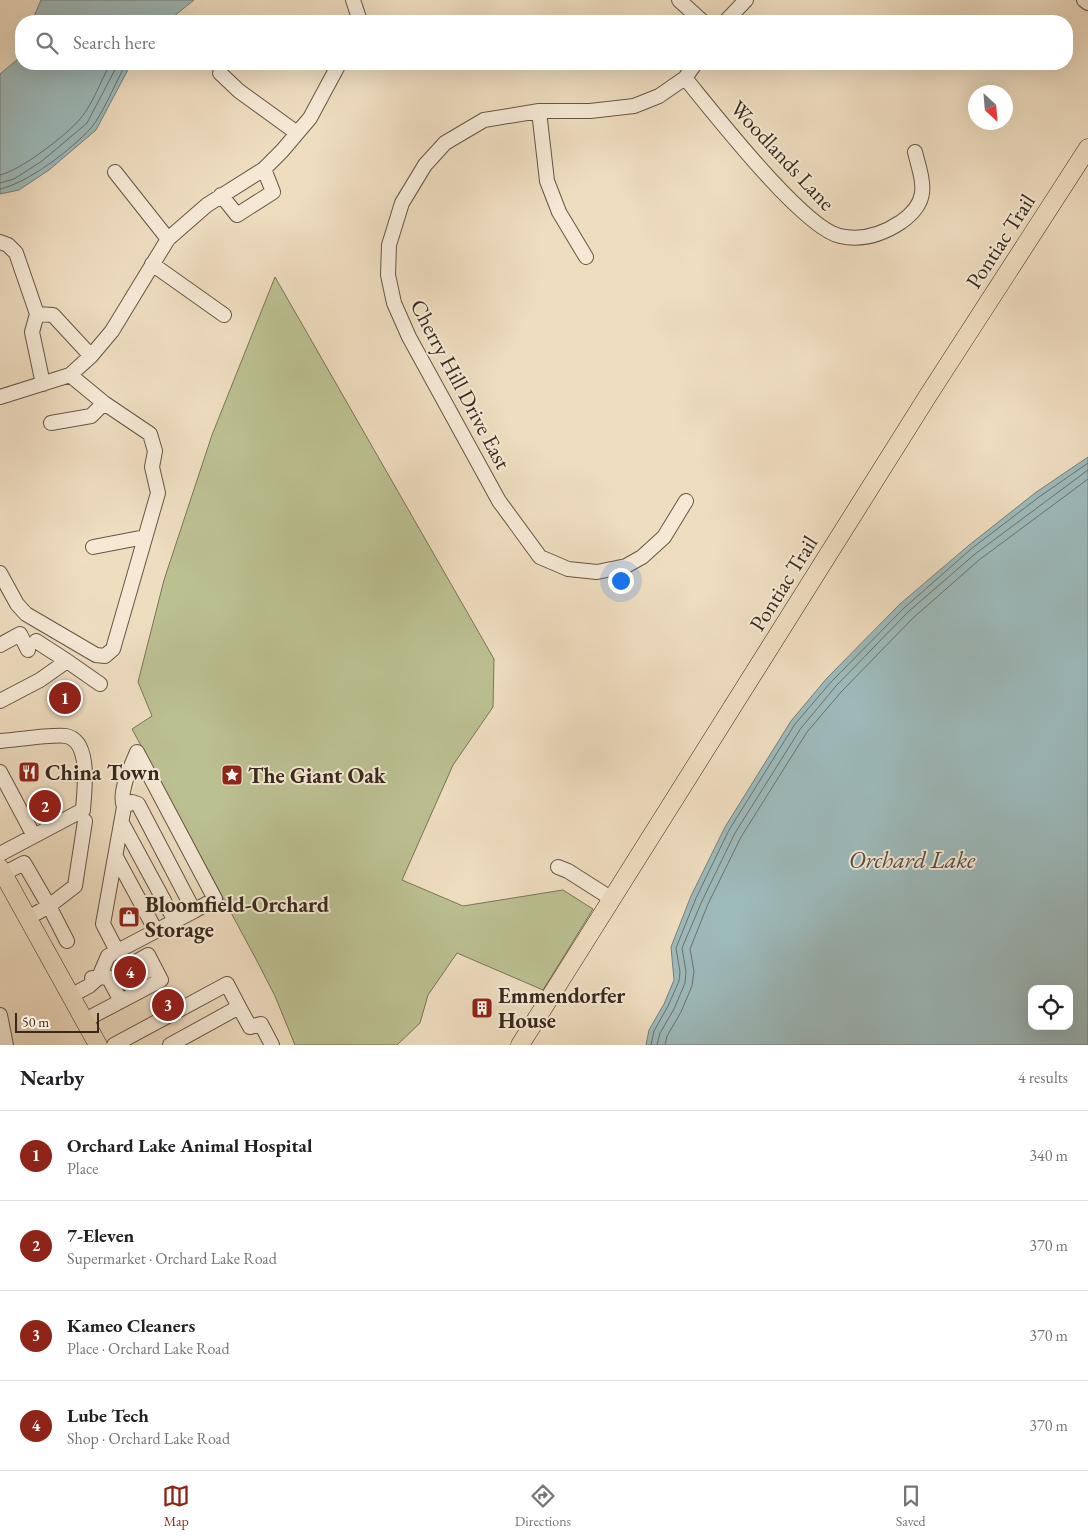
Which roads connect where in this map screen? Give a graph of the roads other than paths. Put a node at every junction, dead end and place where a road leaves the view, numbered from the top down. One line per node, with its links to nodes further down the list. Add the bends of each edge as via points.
1 (353, 0): 6 (street)
2 (679, 0): 7 (street)
3 (746, 0): 8 (street)
4 (1084, 0): 5 (street)
5 (1088, 3)
6 (358, 15)
7 (695, 15)
8 (732, 15)
9 (336, 70): 14 (street, via 310,118)
10 (691, 70): 12 (street, Cherry Hill Drive East)
11 (220, 73): 14 (street, via 239,91)
12 (685, 78): 13 (street, Cherry Hill Drive East, via 659,96 634,106 590,112); 16 (street, Woodlands Lane, via 796,206 822,228 839,236 875,236 891,229 916,210 923,185)
13 (539, 111): 22 (street, via 547,180 559,212); 32 (street, Cherry Hill Drive East, via 484,120 445,143 425,165 402,203 389,245 388,275 394,303 409,337 499,501 540,558 568,569 597,572 626,566 642,557 664,537)
14 (297, 133): 17 (street)
15 (1088, 148): 50 (main road, Pontiac Trail, via 929,394)
16 (915, 152)
17 (264, 169): 19 (street); 19 (street, via 273,192 237,215)
18 (115, 172): 20 (street)
19 (221, 195): 20 (street)
20 (168, 239): 23 (street)
21 (0, 242): 24 (street, via 16,253)
22 (586, 257)
23 (152, 264): 25 (street); 26 (street, via 112,331)
24 (37, 314): 26 (street, via 53,315); 28 (street, via 32,332)
25 (224, 315)
26 (91, 356): 27 (street)
27 (70, 375): 28 (street); 30 (street)
28 (43, 384): 29 (street)
29 (0, 397)
30 (104, 403): 31 (street, via 91,416); 33 (street, via 150,434 155,451 152,467 158,493)
31 (51, 423)
32 (686, 501)
33 (145, 537): 34 (street); 35 (street, via 113,649 105,656 96,655 26,614)
34 (94, 547)
35 (0, 573)
36 (0, 645): 37 (street, via 20,634 32,646)
37 (67, 661): 38 (street); 39 (street)
38 (100, 684)
39 (0, 701)
40 (0, 741): 45 (street, via 66,736 76,741 84,759 83,810)
41 (0, 772): 45 (street)
42 (124, 807): 44 (street); 52 (street, via 132,802 138,804); 52 (street, via 123,793 137,752 215,899)
43 (85, 822): 51 (street, via 75,886)
44 (122, 823): 47 (street); 54 (street)
45 (34, 836): 46 (street)
46 (0, 854)
47 (116, 857): 55 (street); 57 (street, via 103,924)
48 (558, 868): 50 (street, via 568,871)
49 (2, 871): 51 (street, via 24,863); 53 (main road)
50 (612, 900): 69 (main road, Pontiac Trail)
51 (49, 906): 53 (street); 56 (street)
52 (194, 911): 54 (street)
53 (28, 918): 60 (main road)
54 (174, 921): 55 (street)
55 (156, 931): 57 (street)
56 (67, 941)
57 (117, 951): 59 (street, via 108,956)
58 (137, 969): 61 (street, via 153,964 161,980)
59 (115, 979): 60 (street); 61 (street)
60 (69, 992): 64 (main road)
61 (121, 1001): 64 (street)
62 (239, 1007): 66 (street, via 227,984); 67 (street); 68 (street, via 250,1027 261,1024)
63 (0, 1015): 65 (street)
64 (85, 1020): 66 (main road)
65 (6, 1045)
66 (101, 1045)
67 (170, 1045)
68 (272, 1045)
69 (520, 1045)

